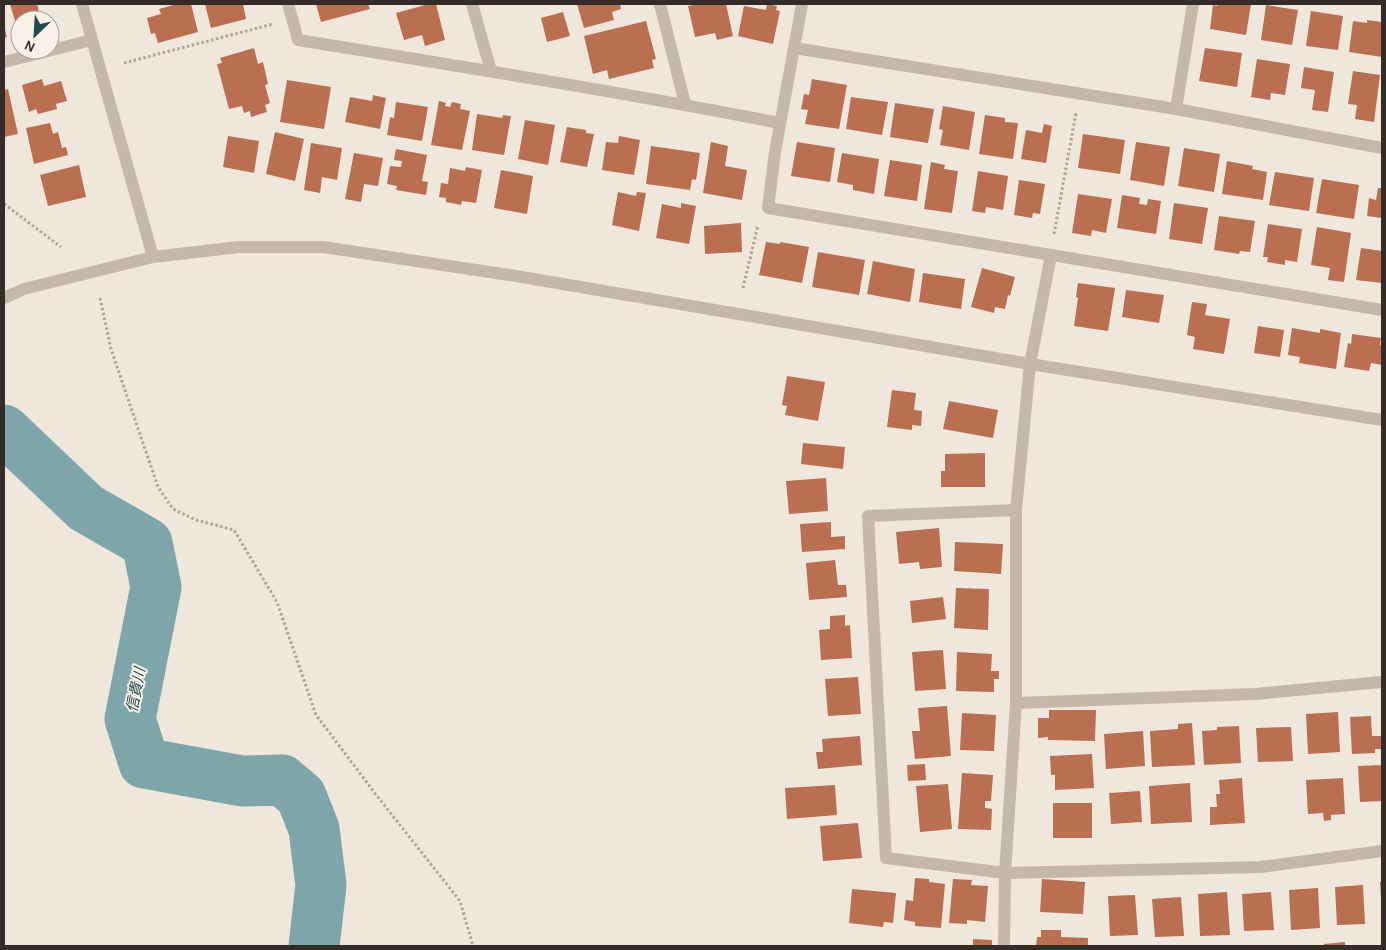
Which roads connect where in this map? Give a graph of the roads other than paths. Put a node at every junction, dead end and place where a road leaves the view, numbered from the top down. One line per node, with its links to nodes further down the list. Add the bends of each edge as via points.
1 (82, 4): 7 (street)
2 (288, 4): 10 (street, via 298,40)
3 (472, 4): 10 (street)
4 (660, 4): 11 (street)
5 (802, 4): 8 (street)
6 (1193, 4): 12 (street)
7 (92, 40): 9 (street); 16 (street)
8 (794, 48): 12 (street); 13 (street)
9 (4, 62)
10 (491, 71): 11 (street)
11 (684, 104): 13 (street)
12 (1176, 109): 14 (street)
13 (780, 123): 15 (street, via 768,208)
14 (1382, 148)
15 (1051, 255): 18 (street); 19 (street)
16 (153, 257): 17 (street, via 24,289); 19 (street, via 239,247 323,247 516,276)
17 (4, 298)
18 (1382, 310)
19 (1030, 364): 20 (street); 21 (street)
20 (1382, 420)
21 (1016, 510): 23 (street); 25 (street, via 868,516 886,858)
22 (1382, 682): 23 (street, via 1255,694)
23 (1016, 703): 25 (street)
24 (1382, 851): 25 (street, via 1261,867)
25 (1005, 874): 26 (street)
26 (1004, 946)

